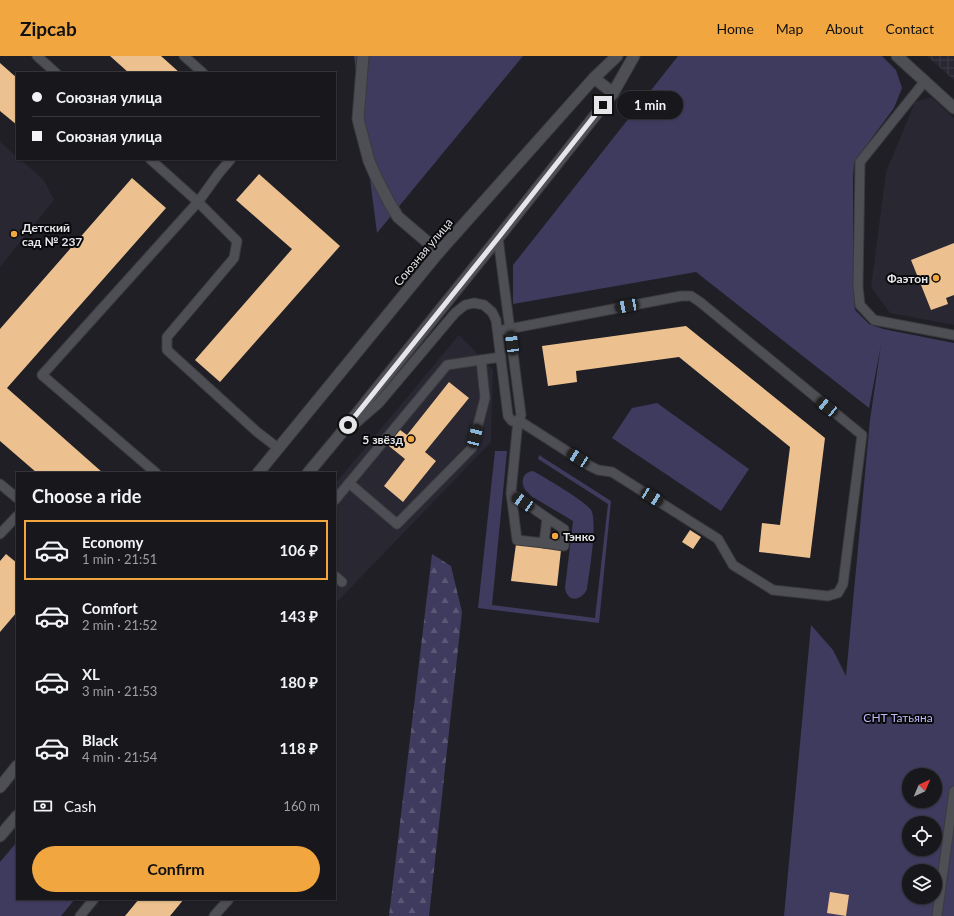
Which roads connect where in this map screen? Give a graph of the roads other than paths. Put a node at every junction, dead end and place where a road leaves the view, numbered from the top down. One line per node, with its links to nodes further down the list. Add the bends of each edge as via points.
1 (37, 56): 7 (lane)
2 (184, 56): 8 (lane)
3 (363, 56): 17 (main road, via 358,119 376,177 398,217)
4 (617, 56): 9 (main road, Союзная улица)
5 (634, 56): 11 (main road)
6 (897, 56): 10 (main road)
7 (55, 72)
8 (201, 72)
9 (594, 78): 11 (main road); 17 (main road, Союзная улица)
10 (925, 81): 12 (main road); 20 (lane, via 860,162 860,305 874,320)
11 (613, 93): 16 (main road)
12 (954, 108)
13 (151, 160): 15 (lane)
14 (230, 160): 15 (lane)
15 (198, 202): 25 (lane, via 237,241 234,258 167,337 167,350); 26 (lane, via 42,375)
16 (498, 238): 18 (lane); 24 (main road)
17 (439, 252): 25 (main road, Союзная улица)
18 (510, 329): 19 (lane); 23 (lane, via 521,415); 23 (lane, via 681,296 691,296 700,302 862,435 843,584 838,593 828,596 773,590 733,565 718,539 612,472 590,466)
19 (498, 331): 21 (lane); 24 (lane, via 492,312 474,303 465,305 455,313 379,403)
20 (954, 335)
21 (501, 357): 22 (lane); 23 (lane, via 508,416 512,421)
22 (482, 360): 30 (lane, via 447,365); 30 (lane, via 484,398 472,448 397,524)
23 (518, 420): 31 (lane)
24 (338, 437): 28 (main road)
25 (278, 448): 27 (main road, Союзная улица)
26 (155, 472)
27 (259, 472)
28 (309, 472)
29 (0, 484): 32 (lane)
30 (349, 484): 33 (lane)
31 (511, 493): 35 (lane); 37 (lane, via 517,540)
32 (16, 497)
33 (336, 499)
34 (16, 517): 36 (lane)
35 (547, 518): 37 (lane); 37 (lane, via 564,528 564,546)
36 (0, 534)
37 (544, 543)
38 (16, 767): 39 (main road)
39 (0, 787)
40 (954, 791): 47 (lane)
41 (16, 817): 42 (main road)
42 (0, 836)
43 (93, 900): 45 (lane)
44 (228, 900): 46 (lane)
45 (80, 916)
46 (214, 916)
47 (937, 916)

